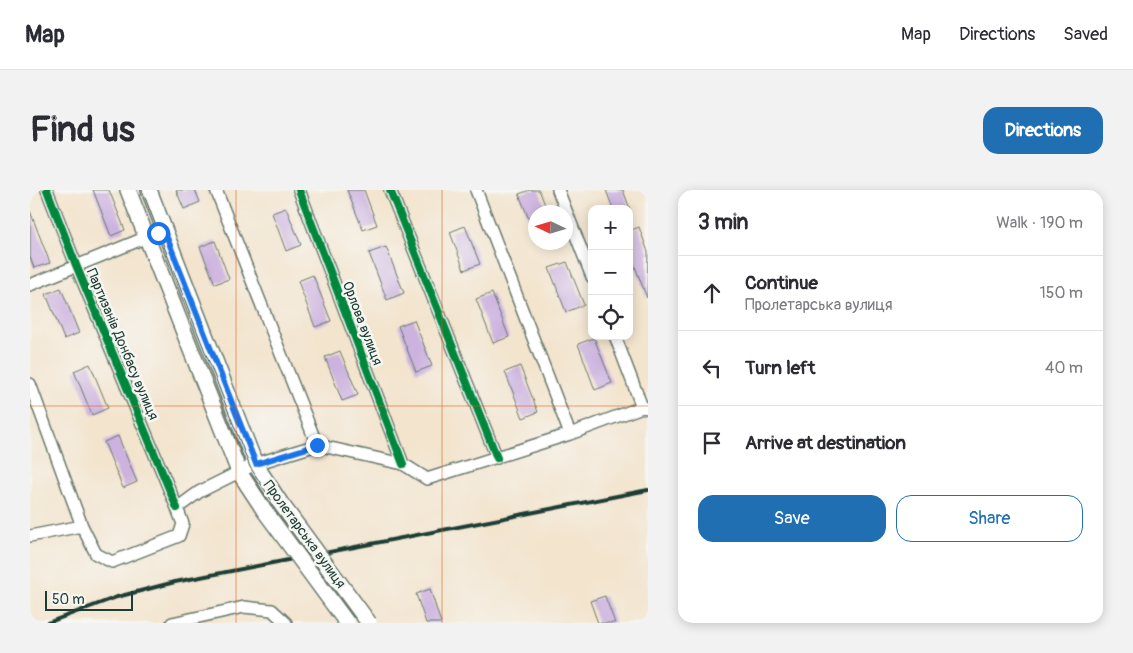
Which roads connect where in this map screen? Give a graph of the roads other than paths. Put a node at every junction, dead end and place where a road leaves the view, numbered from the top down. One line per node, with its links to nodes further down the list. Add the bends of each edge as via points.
1 (47, 190): 11 (street, Партизанів Донбасу вулиця)
2 (128, 190): 10 (main road, Пролетарська вулиця)
3 (149, 190): 9 (main road, Пролетарська вулиця)
4 (216, 190): 18 (street)
5 (299, 190): 21 (street, Орлова вулиця)
6 (390, 190): 19 (street)
7 (476, 190): 17 (street)
8 (558, 190): 12 (street)
9 (164, 230): 10 (street); 20 (main road, Пролетарська вулиця)
10 (147, 238): 11 (street); 22 (main road, Пролетарська вулиця)
11 (76, 265): 13 (street); 23 (street, Партизанів Донбасу вулиця)
12 (588, 267)
13 (30, 285)
14 (617, 340): 16 (street)
15 (30, 384): 24 (street)
16 (645, 407): 17 (street)
17 (570, 434): 19 (street)
18 (317, 445): 20 (street); 21 (street)
19 (497, 458): 21 (street, via 427,479)
20 (256, 464): 22 (street); 29 (main road, Пролетарська вулиця, bridge, via 279,501)
21 (403, 464)
22 (239, 472): 23 (street, via 199,492); 28 (main road, Пролетарська вулиця, bridge)
23 (177, 508): 24 (street, Партизанів Донбасу вулиця, via 184,524 179,536 112,562 96,554)
24 (82, 526): 25 (street)
25 (30, 536)
26 (172, 623): 27 (street, via 244,607 272,610)
27 (286, 623)
28 (347, 623)
29 (369, 623)

